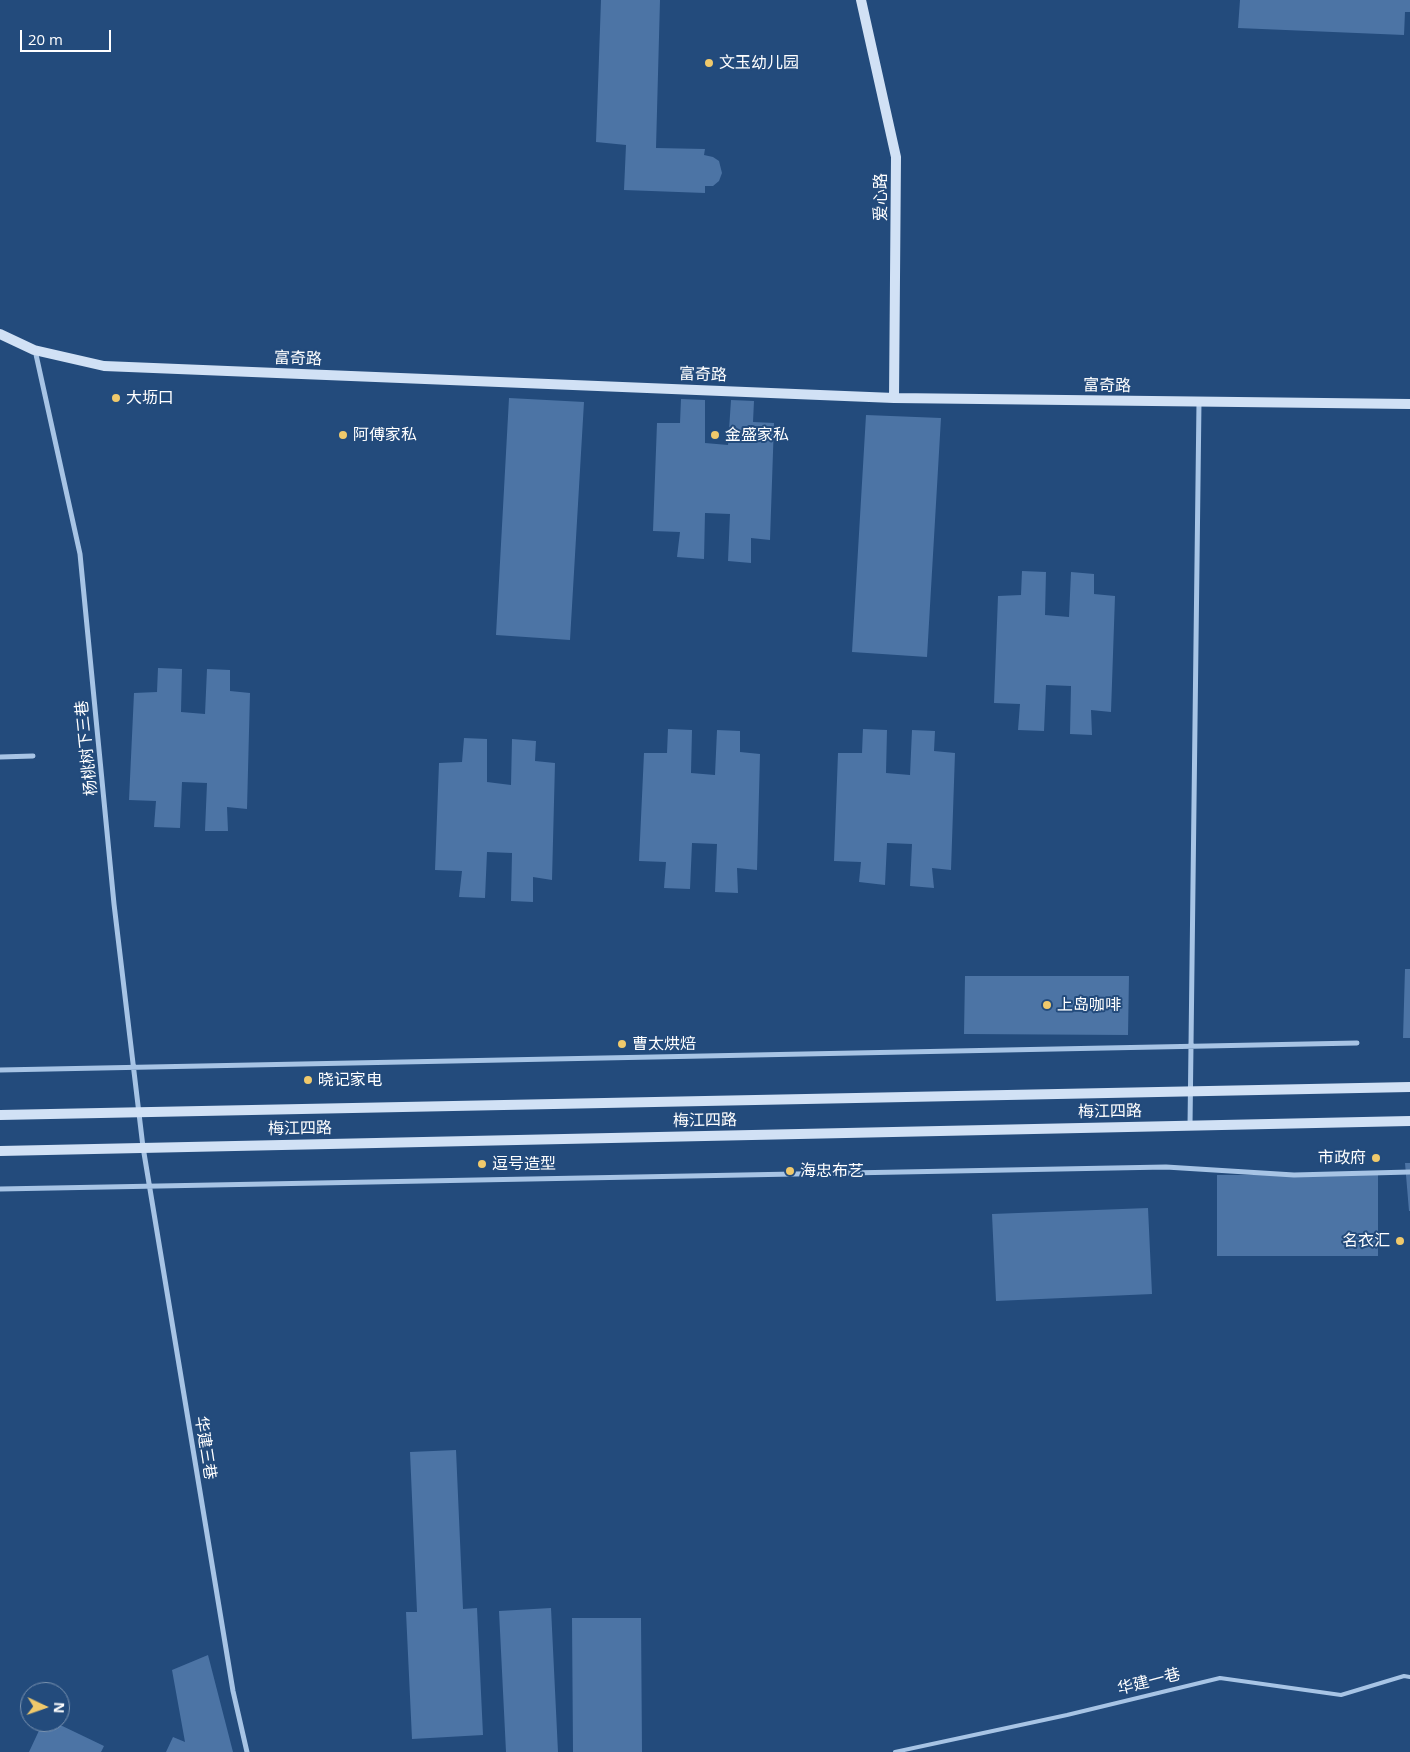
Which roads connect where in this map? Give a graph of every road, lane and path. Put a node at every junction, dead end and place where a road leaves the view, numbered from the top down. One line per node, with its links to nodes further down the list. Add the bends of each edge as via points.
1 (861, 0): 4 (main road, 爱心路, via 896,157)
2 (0, 334): 3 (main road, 富奇路)
3 (34, 350): 4 (main road, 富奇路, via 104,366); 15 (street, 杨桃树下三巷, via 80,554 114,904)
4 (894, 398): 5 (main road, 富奇路)
5 (1199, 402): 6 (main road, 富奇路); 14 (street)
6 (1410, 404)
7 (32, 756): 8 (street)
8 (0, 757)
9 (1357, 1043): 10 (street)
10 (0, 1070)
11 (1410, 1087): 12 (main road, 梅江四路)
12 (0, 1115)
13 (1410, 1121): 14 (main road, 梅江四路)
14 (1190, 1125): 15 (main road, 梅江四路)
15 (143, 1148): 16 (main road, 梅江四路); 20 (street, 华建三巷, via 233,1691)
16 (0, 1150)
17 (1410, 1172): 18 (street, via 1294,1175 1166,1167)
18 (0, 1188)
19 (1410, 1677): 21 (lane, 华建一巷, via 1341,1695 1220,1678)
20 (248, 1752)
21 (895, 1752)

